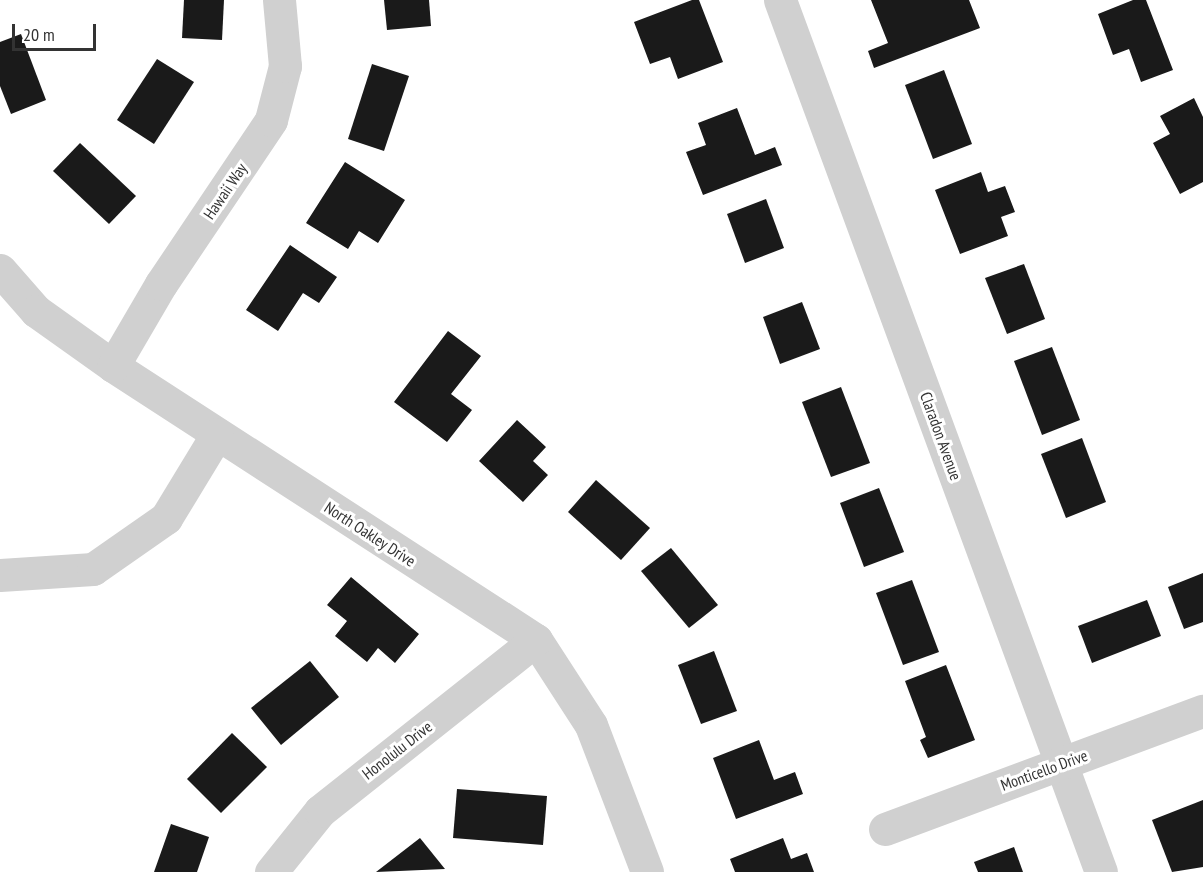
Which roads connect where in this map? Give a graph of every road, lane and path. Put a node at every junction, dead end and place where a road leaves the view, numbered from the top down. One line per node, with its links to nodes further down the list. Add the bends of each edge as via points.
1 (279, 0): 4 (street, Hawaii Way, via 285,66 271,120 162,284)
2 (780, 0): 9 (street, Claradon Avenue)
3 (0, 270): 4 (street, North Oakley Drive, via 36,311)
4 (113, 366): 5 (street, North Oakley Drive)
5 (217, 434): 6 (street, via 166,518 93,569); 7 (street, North Oakley Drive)
6 (0, 575)
7 (536, 640): 11 (street, Honolulu Drive, via 320,811); 12 (street, North Oakley Drive, via 591,725)
8 (1203, 711): 9 (street, Monticello Drive)
9 (1062, 763): 10 (street, Monticello Drive); 13 (street, Claradon Avenue)
10 (885, 829)
11 (271, 872)
12 (647, 872)
13 (1101, 872)

